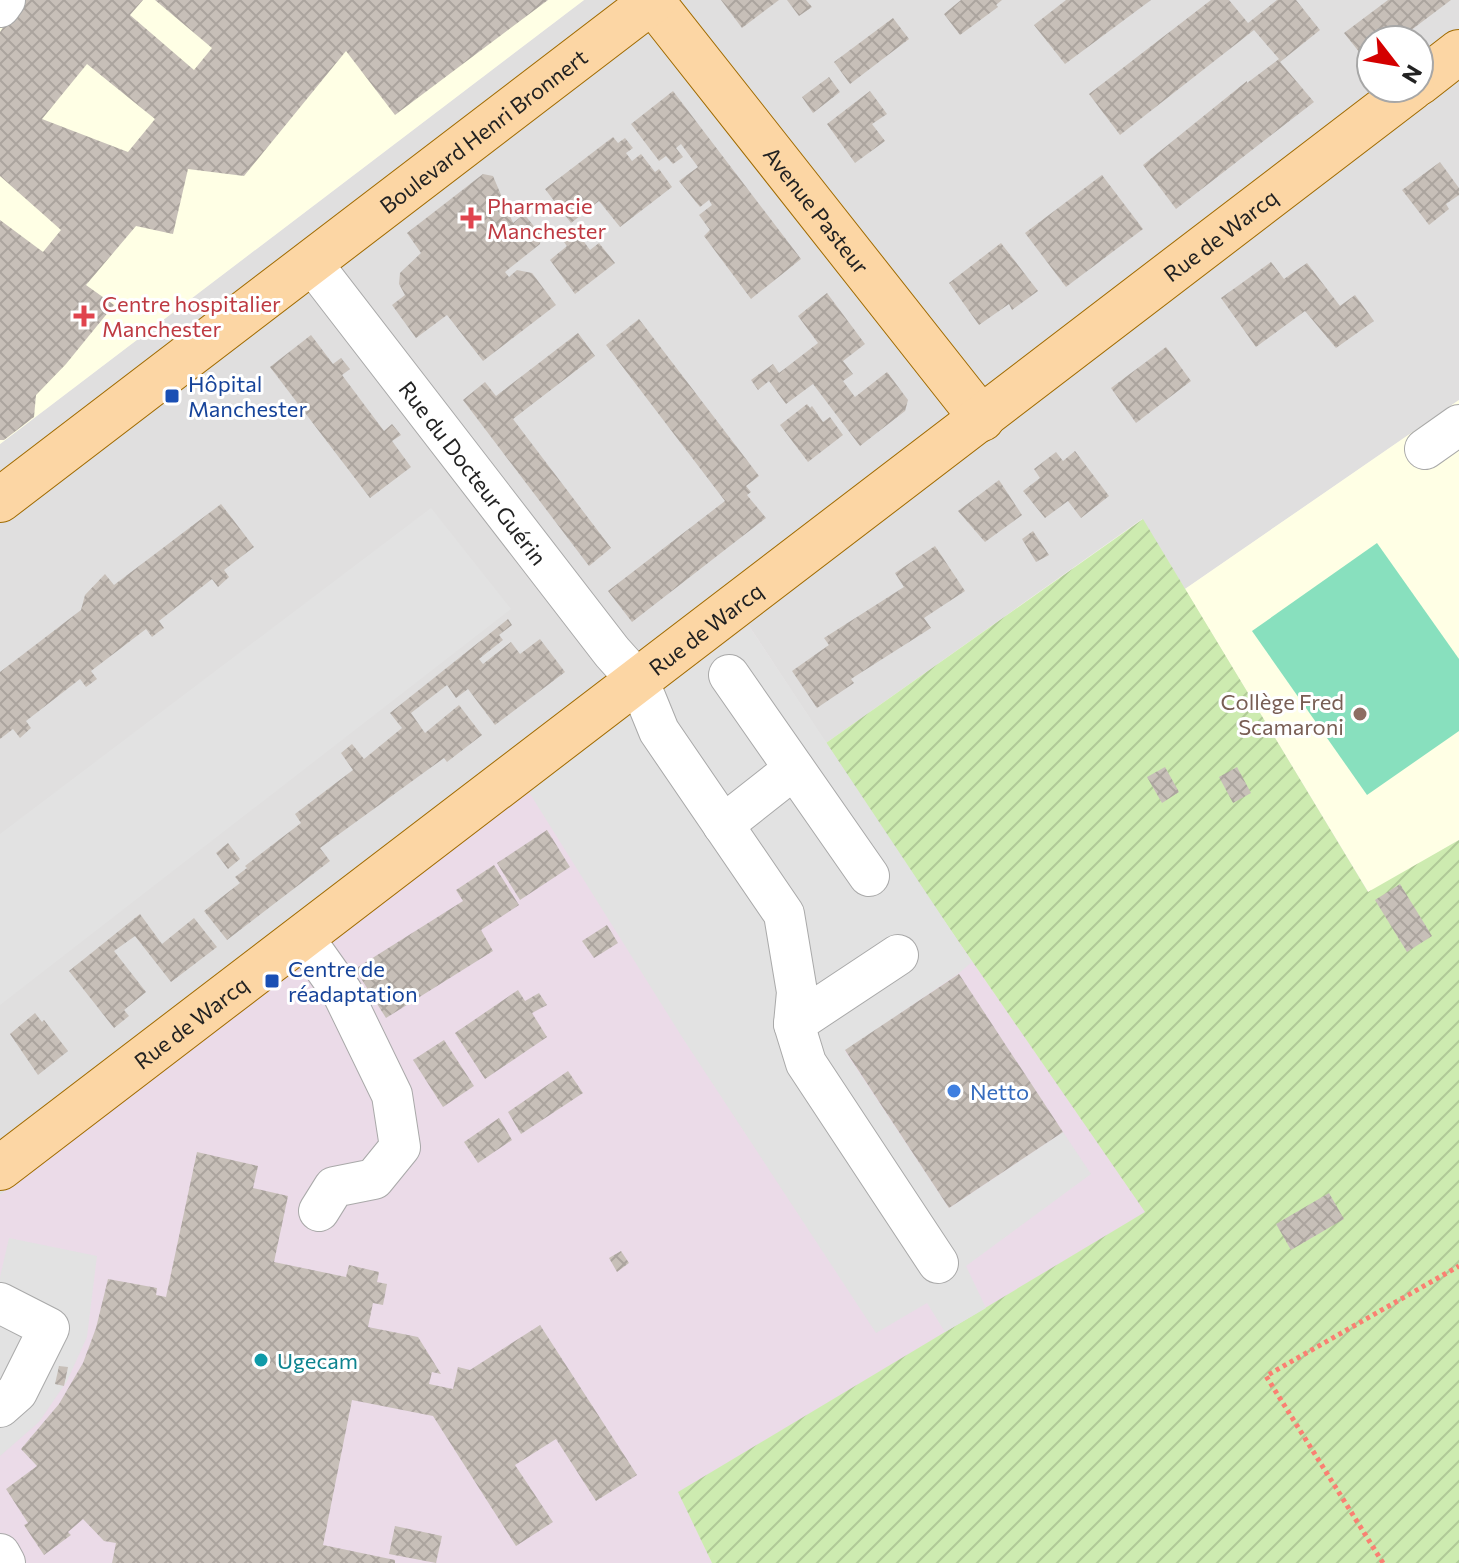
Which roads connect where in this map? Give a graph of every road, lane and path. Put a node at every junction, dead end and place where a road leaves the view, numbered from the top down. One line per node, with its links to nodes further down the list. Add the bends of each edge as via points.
1 (5, 0): 3 (street)
2 (653, 0): 7 (main road, Boulevard Henri Bronnert); 8 (main road, Avenue Pasteur)
3 (0, 7)
4 (1459, 52): 5 (main road)
5 (1435, 71)
6 (1391, 104): 8 (main road, Rue de Warcq)
7 (311, 262): 11 (main road, Boulevard Henri Bronnert); 13 (street, Rue du Docteur Guérin)
8 (982, 419): 13 (main road, Rue de Warcq)
9 (1459, 425): 10 (street)
10 (1425, 449)
11 (0, 500)
12 (729, 675): 14 (street)
13 (639, 682): 15 (street, Rue du Docteur Guérin, via 659,731); 17 (main road, Rue de Warcq)
14 (794, 769): 15 (street); 16 (street)
15 (723, 825): 19 (street, Rue du Docteur Guérin, via 784,914 797,992)
16 (869, 876)
17 (303, 937): 20 (main road, Rue de Warcq); 21 (street, via 342,992 392,1095 400,1147 374,1179 334,1187)
18 (898, 955): 19 (street)
19 (794, 1024): 22 (street, Rue du Docteur Guérin, via 806,1063)
20 (3, 1160)
21 (319, 1211)
22 (938, 1263)
23 (1459, 1266): 28 (path, via 1266,1376)
24 (0, 1303): 25 (street, via 49,1328 17,1392)
25 (0, 1407)
26 (0, 1554): 27 (street)
27 (5, 1563)
28 (1383, 1563)

